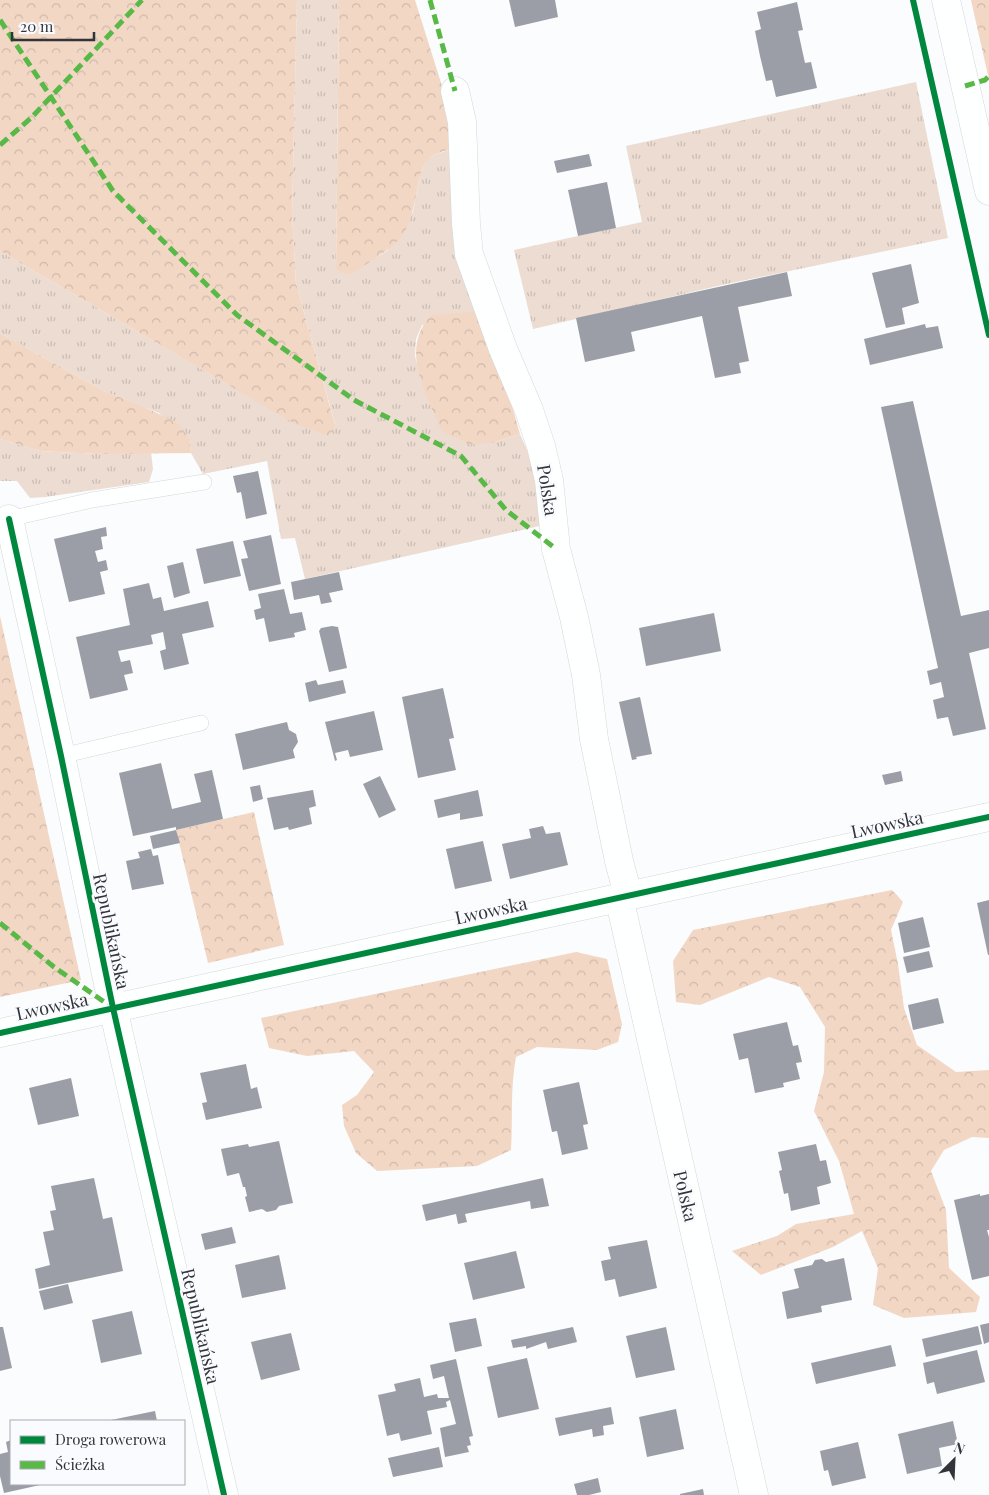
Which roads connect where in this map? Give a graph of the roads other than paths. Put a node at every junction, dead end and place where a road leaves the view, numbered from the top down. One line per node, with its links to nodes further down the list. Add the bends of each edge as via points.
1 (946, 0): 3 (street)
2 (455, 90): 9 (street, Polska, via 462,122 469,254 541,446 549,480 556,549 586,675 594,739)
3 (989, 191)
4 (204, 482): 5 (lane, via 92,500)
5 (9, 519): 7 (street, Republikańska)
6 (201, 723): 7 (lane)
7 (61, 756): 10 (street, Republikańska)
8 (989, 817): 9 (street, Lwowska)
9 (624, 896): 10 (street, Lwowska); 13 (street, Polska)
10 (113, 1008): 11 (street, Lwowska); 12 (street, Republikańska)
11 (0, 1033)
12 (224, 1495)
13 (754, 1495)

